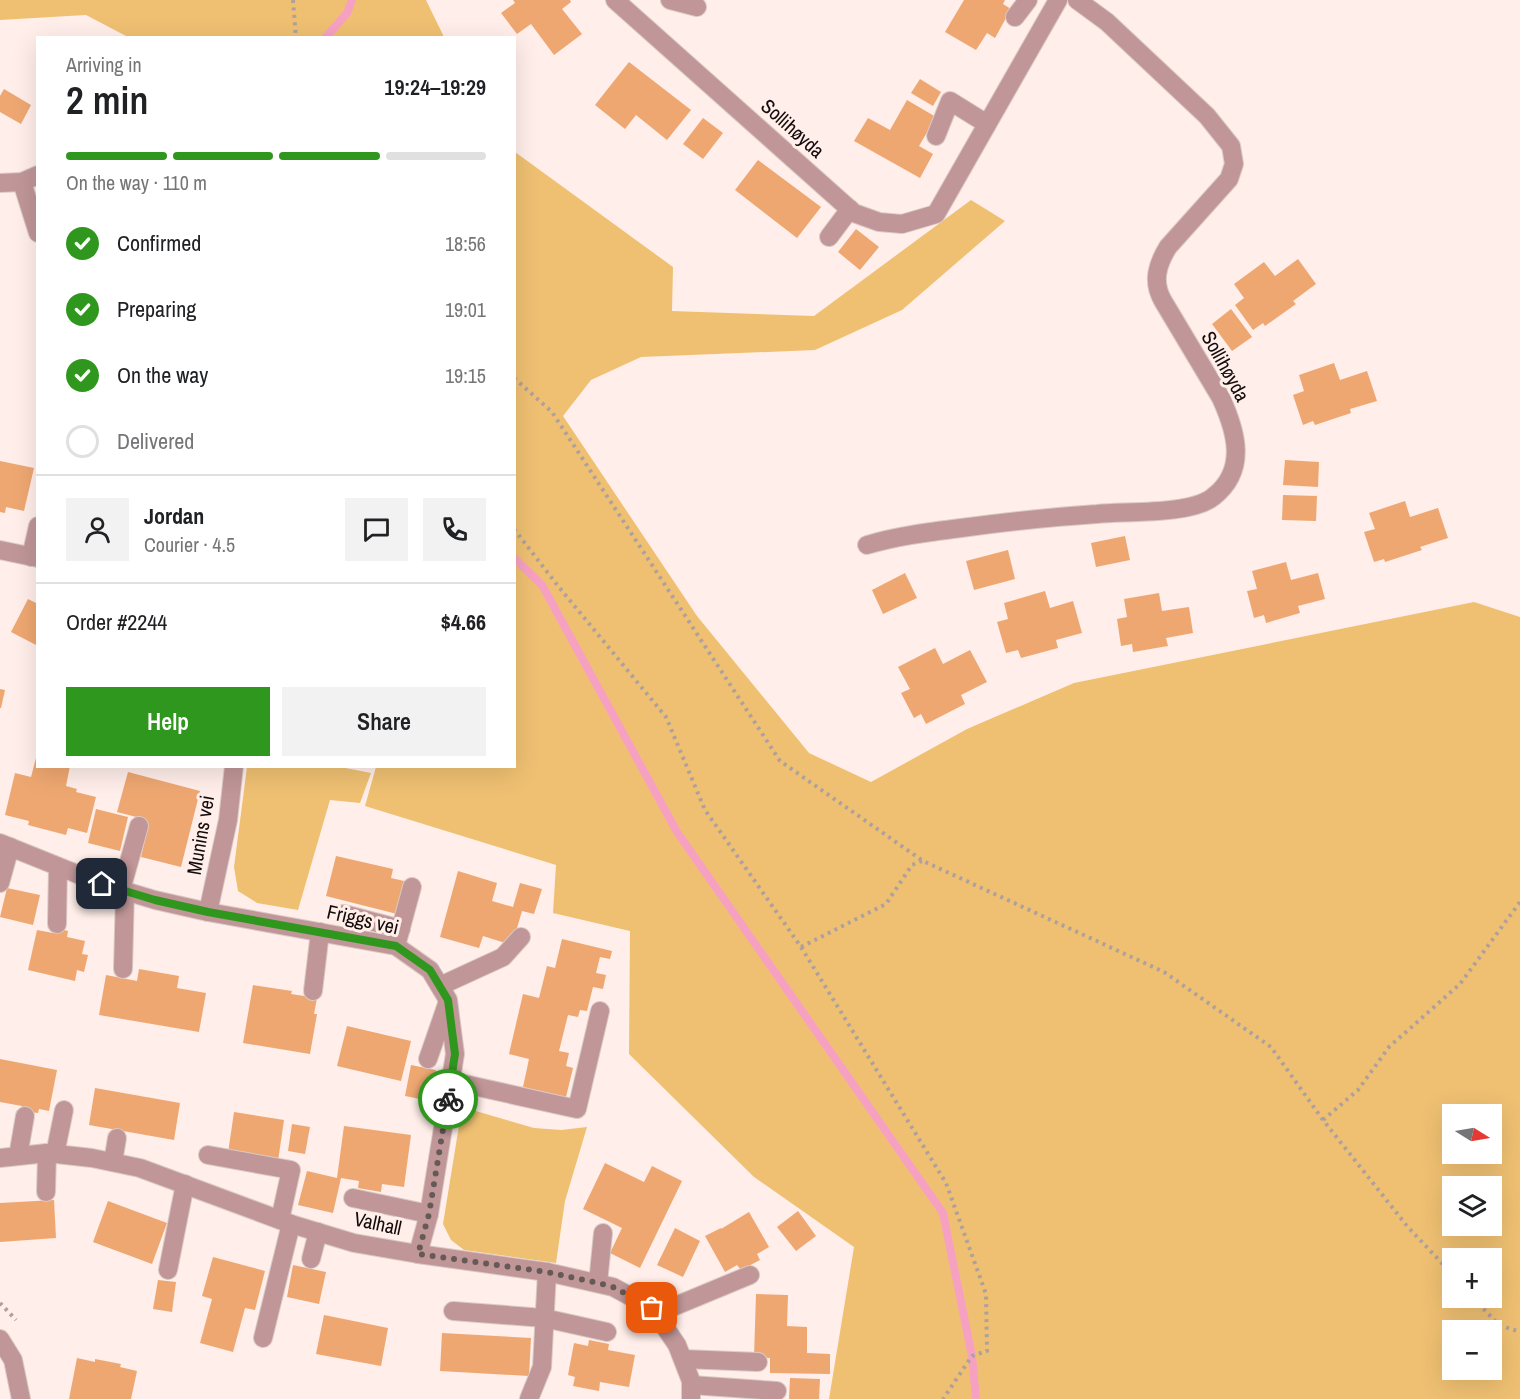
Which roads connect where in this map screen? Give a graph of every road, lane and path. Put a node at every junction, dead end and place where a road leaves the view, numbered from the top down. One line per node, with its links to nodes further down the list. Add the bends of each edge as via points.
1 (293, 0): 10 (path)
2 (615, 0): 7 (street, Sollihøyda)
3 (670, 0): 8 (street)
4 (1028, 0): 9 (street)
5 (1058, 0): 11 (street, Sollihøyda)
6 (1077, 0): 21 (street, Sollihøyda, via 1107,22 1207,116 1234,154 1229,180 1168,247 1156,277 1159,294 1228,414 1237,444 1230,476 1212,499 1182,508 999,523)
7 (635, 7): 15 (street, Sollihøyda)
8 (697, 8)
9 (1015, 17)
10 (296, 36)
11 (987, 124): 12 (street, via 950,101); 15 (street, Sollihøyda, via 936,214 902,224 879,222)
12 (936, 136)
13 (32, 182): 14 (street); 16 (street)
14 (0, 183)
15 (850, 209): 17 (street)
16 (36, 216)
17 (829, 237)
18 (516, 380): 27 (path, via 552,412 780,761)
19 (516, 532): 39 (path, via 666,717 705,810)
20 (36, 542): 23 (street)
21 (867, 545)
22 (0, 550): 23 (street)
23 (34, 558)
24 (234, 768): 33 (street, Munins vei, via 228,820)
25 (139, 826): 31 (street)
26 (5, 845): 28 (street, Friggs vei); 29 (street)
27 (923, 861): 39 (path, via 912,865 886,904); 48 (path, via 1164,972 1271,1047)
28 (58, 867): 31 (street, Friggs vei); 35 (street)
29 (0, 883)
30 (412, 887): 38 (street)
31 (123, 890): 33 (street, Friggs vei); 40 (street)
32 (1520, 902): 48 (path, via 1460,984 1389,1047 1358,1090)
33 (208, 912): 36 (street, Friggs vei)
34 (344, 914): 38 (street)
35 (57, 924)
36 (320, 932): 38 (street, Friggs vei); 41 (street)
37 (521, 937): 42 (street, via 503,957)
38 (399, 938): 42 (street, Friggs vei, via 430,970)
39 (801, 947): 82 (path, via 946,1183 986,1294 987,1351 972,1356)
40 (123, 969)
41 (313, 991)
42 (444, 993): 44 (street); 45 (street, via 455,1054)
43 (600, 1011): 45 (street, via 577,1109)
44 (428, 1059)
45 (451, 1081): 57 (street)
46 (64, 1110): 50 (street)
47 (25, 1116): 52 (street)
48 (1323, 1120): 63 (path)
49 (117, 1138): 53 (street)
50 (51, 1154): 52 (street, Valhall); 53 (street, Valhall); 55 (street)
51 (208, 1155): 58 (street, via 291,1170)
52 (9, 1157)
53 (113, 1162): 54 (street, Valhall)
54 (185, 1184): 58 (street, Valhall); 64 (street)
55 (46, 1192)
56 (353, 1198): 57 (street)
57 (429, 1214): 61 (street)
58 (285, 1222): 59 (street, Valhall); 74 (street)
59 (318, 1232): 61 (street, Valhall, via 354,1243); 62 (street)
60 (603, 1233): 67 (street)
61 (418, 1254): 65 (street, Valhall)
62 (311, 1259)
63 (1442, 1264)
64 (168, 1270)
65 (547, 1272): 67 (street, Valhall); 71 (street)
66 (750, 1275): 70 (street)
67 (598, 1283): 70 (street, Valhall, via 613,1287)
68 (1482, 1308): 73 (path, via 1498,1325)
69 (453, 1311): 71 (street)
70 (656, 1314): 76 (street, Valhall)
71 (544, 1318): 72 (street); 81 (street, via 542,1366)
72 (607, 1332)
73 (1520, 1332)
74 (262, 1338)
75 (0, 1339): 80 (street, via 13,1360)
76 (683, 1359): 77 (street); 79 (street, Valhall)
77 (758, 1362)
78 (777, 1391): 79 (street)
79 (691, 1392)
80 (21, 1399)
81 (529, 1399)
82 (943, 1399)

